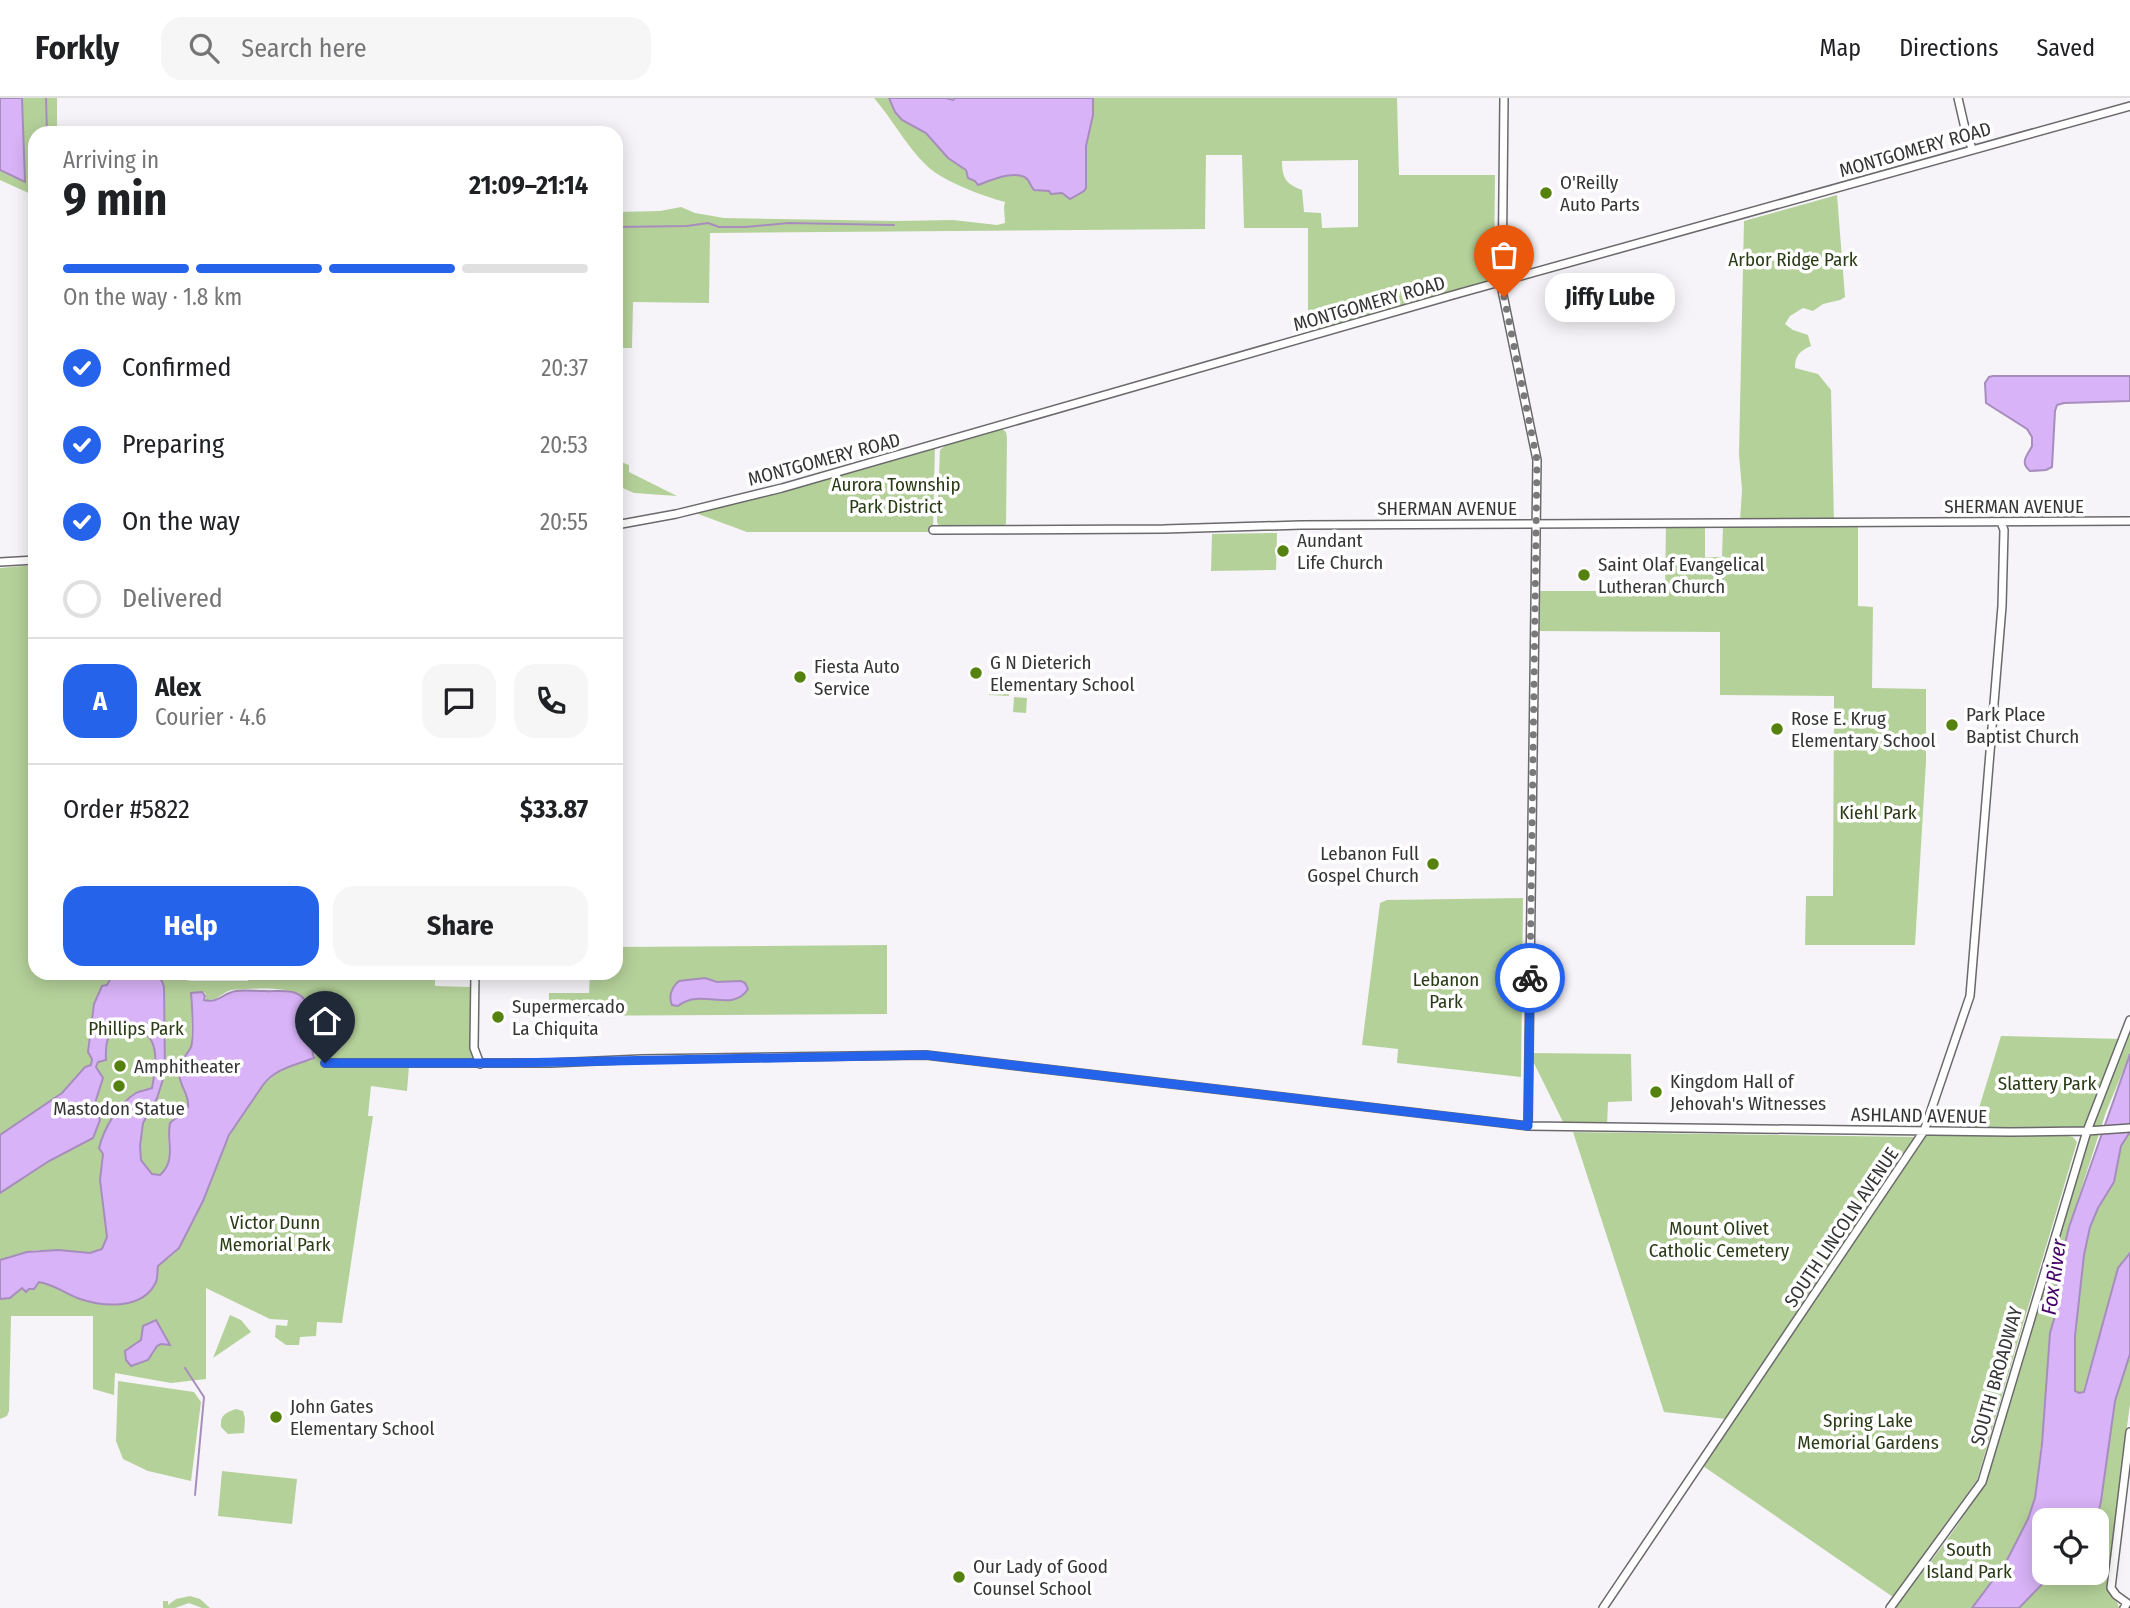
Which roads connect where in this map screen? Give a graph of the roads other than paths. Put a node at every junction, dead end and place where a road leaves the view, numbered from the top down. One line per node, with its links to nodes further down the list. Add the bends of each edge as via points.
1 (1504, 98): 5 (street)
2 (1958, 98): 4 (street)
3 (2130, 106): 4 (street, MONTGOMERY ROAD)
4 (1972, 149): 5 (street, MONTGOMERY ROAD)
5 (1502, 282): 8 (street, MONTGOMERY ROAD, via 782,488); 9 (street, via 1537,460)
6 (2130, 521): 7 (street, SHERMAN AVENUE)
7 (2001, 522): 9 (street, SHERMAN AVENUE); 19 (street, SOUTH LINCOLN AVENUE, via 2002,606 1970,996)
8 (623, 524)
9 (1536, 524): 10 (street, SHERMAN AVENUE); 17 (street)
10 (933, 530)
11 (28, 560): 12 (street)
12 (0, 562)
13 (475, 980): 16 (street, via 474,1048)
14 (2130, 1020): 20 (street, SOUTH BROADWAY)
15 (325, 1063): 16 (street, ASHLAND AVENUE)
16 (480, 1063): 17 (street, ASHLAND AVENUE, via 926,1055)
17 (1528, 1126): 19 (street, ASHLAND AVENUE)
18 (2130, 1128): 20 (street, ASHLAND AVENUE)
19 (1924, 1131): 20 (street, ASHLAND AVENUE); 22 (street, SOUTH LINCOLN AVENUE)
20 (2087, 1131): 23 (street, SOUTH BROADWAY, via 1982,1482)
21 (2130, 1432): 24 (street, via 2111,1588 2126,1603)
22 (1603, 1608)
23 (1890, 1608)
24 (2124, 1608)

